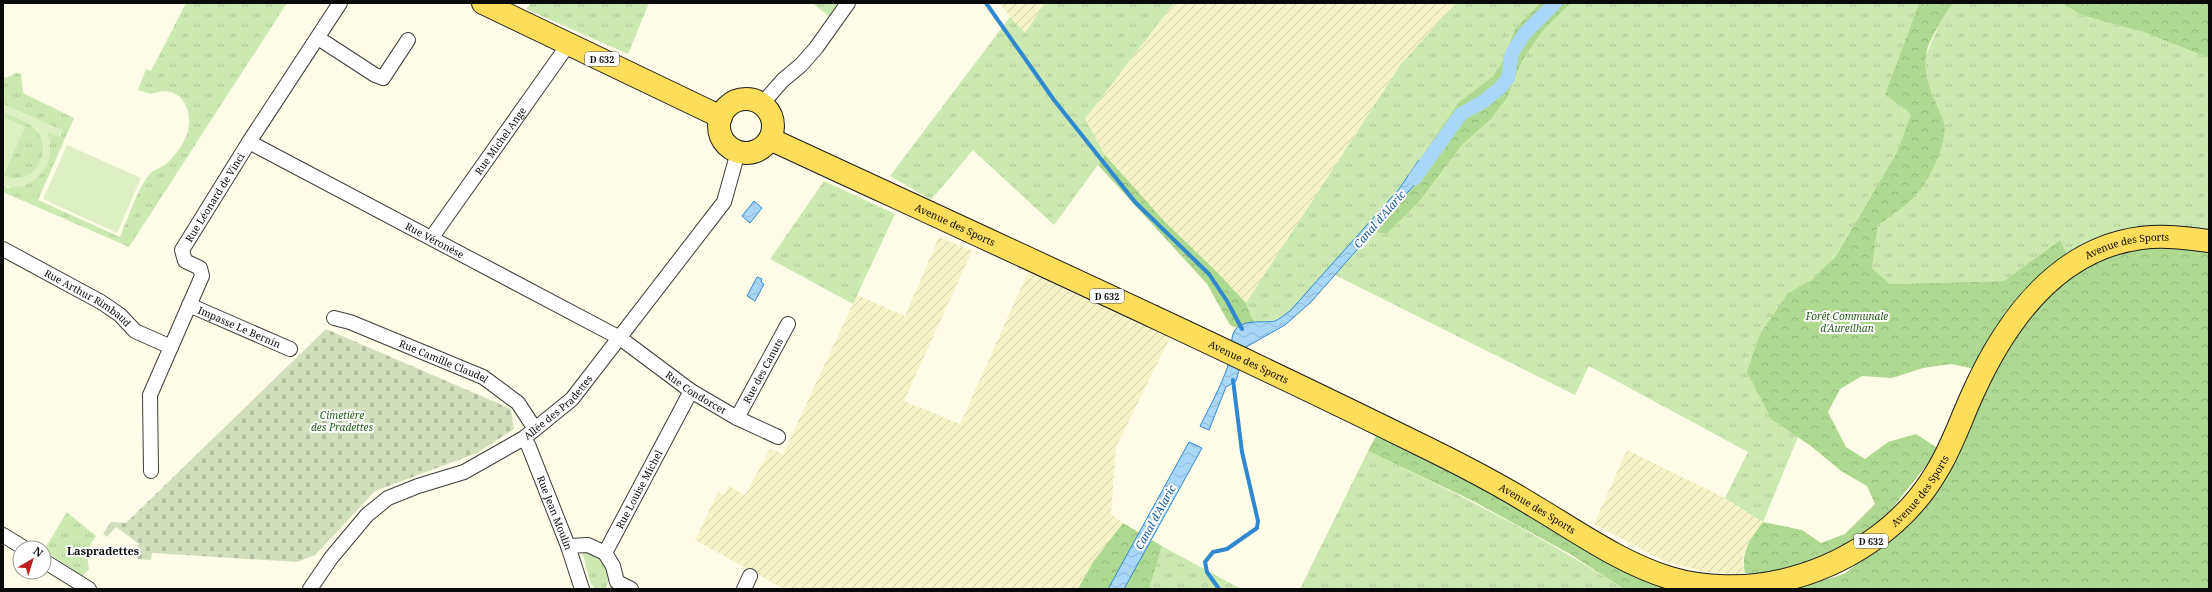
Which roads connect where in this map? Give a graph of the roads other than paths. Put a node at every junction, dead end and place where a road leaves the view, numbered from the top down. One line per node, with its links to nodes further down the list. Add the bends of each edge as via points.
1 (340, 3): 4 (street, Rue Léonard de Vinci)
2 (483, 3): 6 (main road, D 632)
3 (848, 3): 7 (street, via 816,48 800,66 782,80)
4 (318, 38): 5 (street, via 383,78); 10 (street, Rue Léonard de Vinci)
5 (408, 40)
6 (568, 43): 8 (main road, D 632); 12 (street, Rue Michel Ange)
7 (762, 104): 8 (main road, via 755,100 738,100 725,110); 9 (main road, via 772,117)
8 (721, 117): 11 (main road, via 720,132 723,141 729,148)
9 (770, 139): 11 (main road, via 766,146 753,153); 13 (main road, Avenue des Sports / D 632, via 1294,383 1482,474 1630,562 1672,579 1707,585 1776,582 1815,571 1851,555 1882,532 1913,503 1938,471 1995,347 2038,291 2063,270 2087,255 2138,238 2164,236)
10 (249, 142): 12 (street, Rue Véronèse); 15 (street, Rue Léonard de Vinci, via 182,250 185,261 200,268 202,276)
11 (738, 152): 18 (street, Allée des Pradettes, via 724,202)
12 (432, 237): 18 (street, Rue Véronèse)
13 (2209, 240)
14 (3, 249): 19 (street, Rue Arthur Rimbaud, via 101,302 120,315 135,331)
15 (189, 305): 19 (street, Rue Léonard de Vinci); 20 (street, Impasse Le Bernin)
16 (334, 318): 23 (street, Rue Camille Claudel, via 350,322 483,377 518,403)
17 (788, 324): 22 (street, Rue des Canuts)
18 (620, 338): 21 (street, Rue Condorcet); 23 (street, Allée des Pradettes, via 572,399)
19 (171, 347): 26 (street, Rue Léonard de Vinci, via 150,396)
20 (290, 349)
21 (691, 391): 22 (street, Rue Condorcet); 30 (street, Rue Louise Michel)
22 (737, 418): 24 (street, Rue Condorcet)
23 (535, 429): 25 (street, Allée des Pradettes)
24 (778, 437)
25 (524, 438): 29 (street, Rue Jean Moulin); 35 (street, Allée des Pradettes, via 464,472 388,498 367,515 331,558)
26 (151, 471)
27 (3, 535): 28 (street)
28 (12, 541)
29 (568, 546): 30 (street, via 588,546); 36 (street, Rue Jean Moulin)
30 (605, 553): 33 (street, via 613,566)
31 (52, 566): 34 (street)
32 (750, 576): 38 (street)
33 (614, 585): 37 (street)
34 (87, 589)
35 (310, 589)
36 (582, 589)
37 (631, 589)
38 (744, 589)

